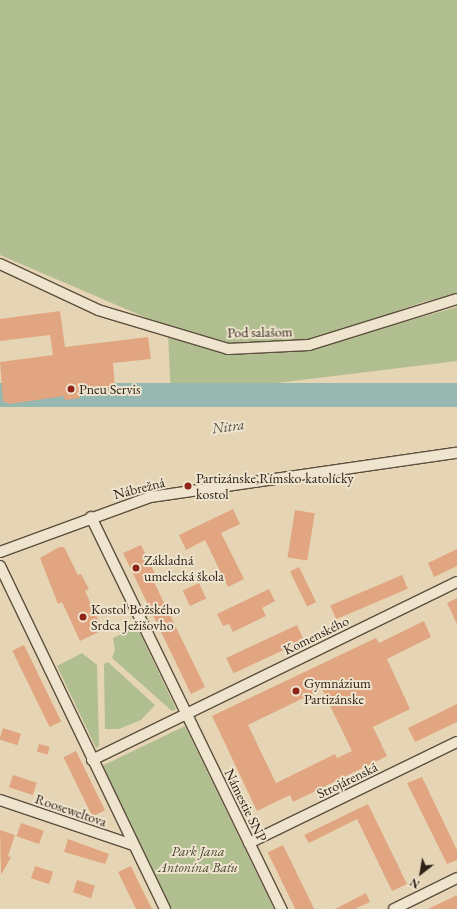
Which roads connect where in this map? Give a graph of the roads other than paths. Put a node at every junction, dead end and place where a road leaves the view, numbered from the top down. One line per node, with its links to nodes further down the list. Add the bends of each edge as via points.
1 (0, 264): 2 (street, Pod salašom, via 98,310 228,349 309,345)
2 (457, 299)
3 (457, 453): 4 (street, Nábrežná, via 150,497)
4 (91, 517): 5 (street, Nábrežná); 8 (street, Námestie SNP)
5 (0, 552)
6 (0, 566): 10 (street)
7 (457, 582): 8 (street, Komenského)
8 (186, 713): 10 (street); 12 (street, Námestie SNP)
9 (457, 742): 12 (street, Strojárenská)
10 (92, 760): 13 (street)
11 (0, 800): 13 (street, Rooseweltova)
12 (249, 843): 16 (street, Námestie SNP)
13 (133, 845): 15 (street)
14 (457, 878): 17 (street)
15 (165, 909)
16 (281, 909)
17 (394, 909)

